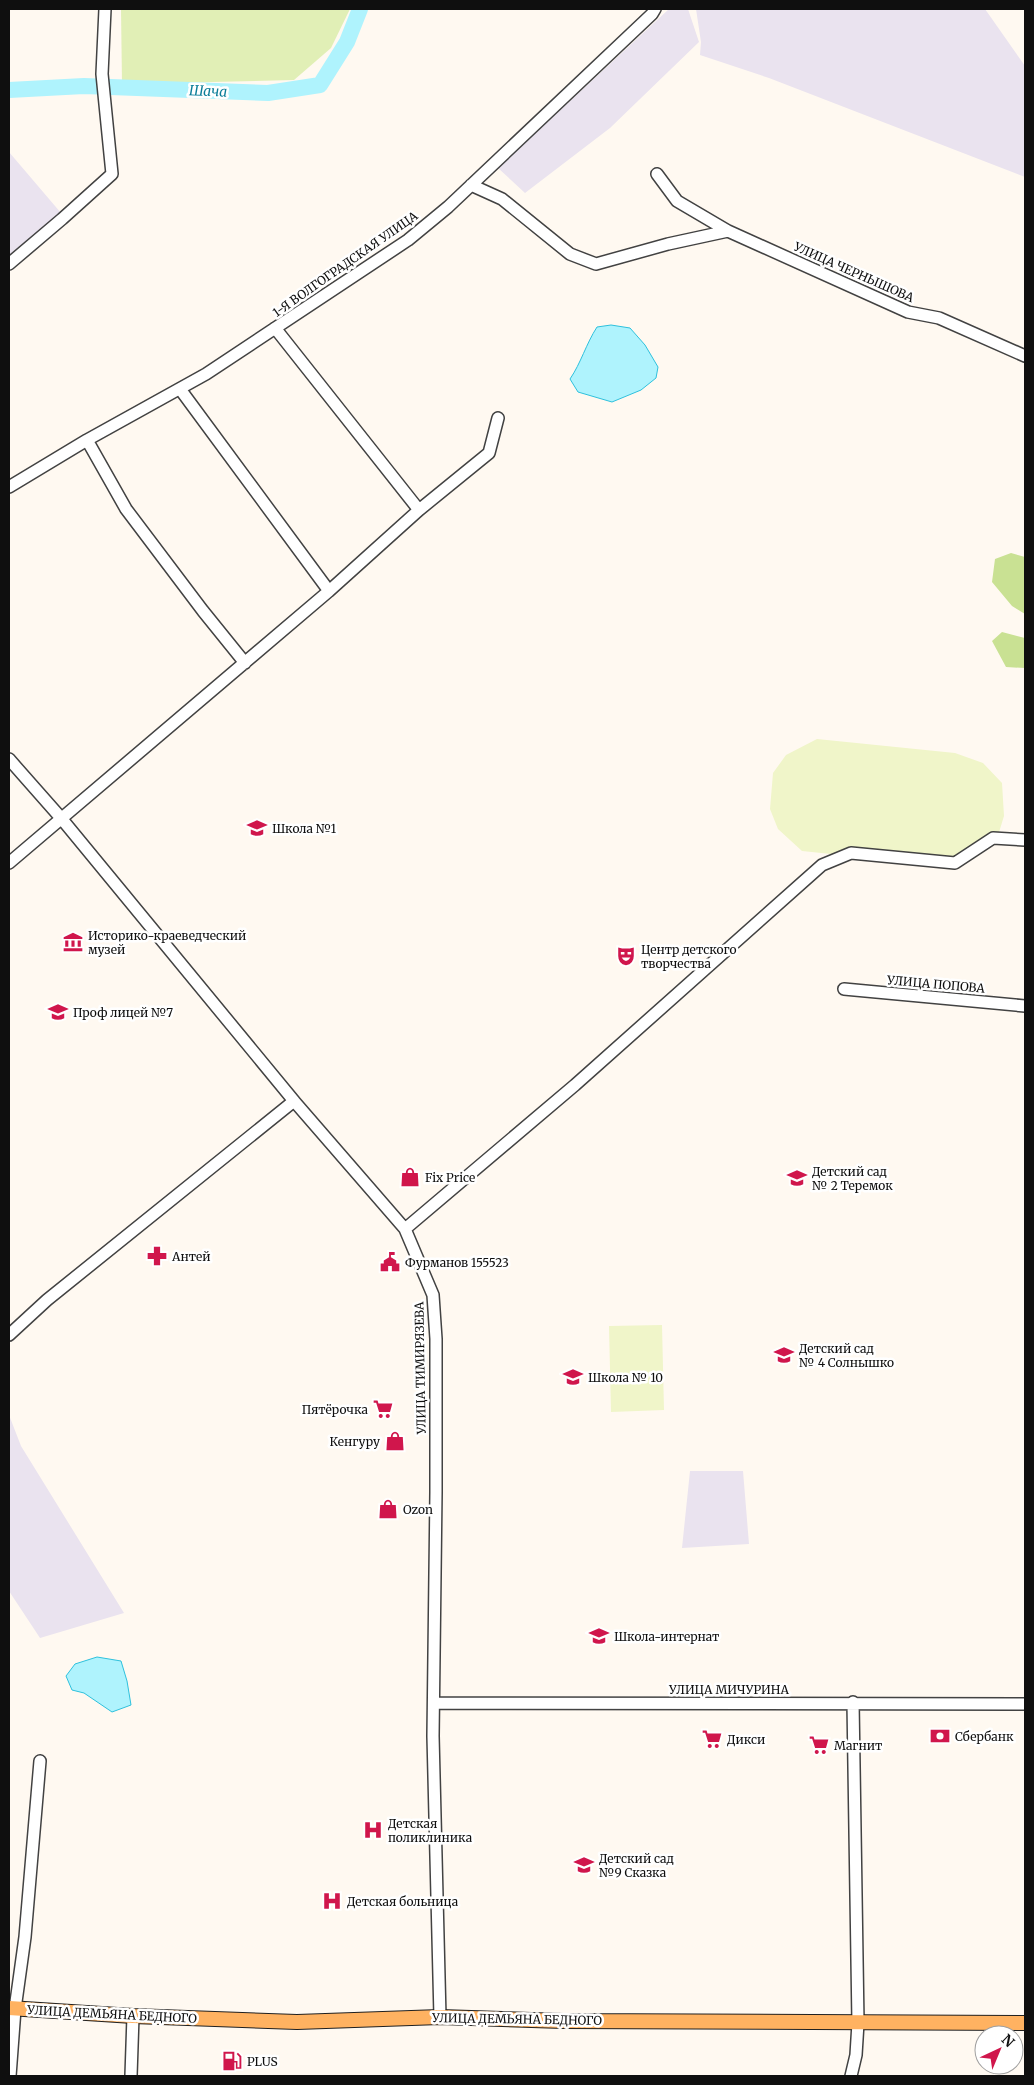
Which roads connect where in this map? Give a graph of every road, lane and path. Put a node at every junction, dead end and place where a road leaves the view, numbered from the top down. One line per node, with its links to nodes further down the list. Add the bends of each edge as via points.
1 (105, 9): 6 (street, via 102,74 112,174)
2 (655, 9): 4 (street, 1-Я ВОЛГОГРАДСКАЯ УЛИЦА)
3 (657, 174): 5 (street, УЛИЦА ЧЕРНЫШОВА, via 677,201)
4 (472, 185): 5 (street, via 502,199 570,254 596,264); 7 (street, 1-Я ВОЛГОГРАДСКАЯ УЛИЦА, via 408,240)
5 (728, 231): 8 (street, УЛИЦА ЧЕРНЫШОВА, via 908,312 939,318)
6 (9, 264)
7 (275, 328): 9 (street, 1-Я ВОЛГОГРАДСКАЯ УЛИЦА); 13 (street)
8 (1025, 356)
9 (180, 389): 11 (street, 1-Я ВОЛГОГРАДСКАЯ УЛИЦА); 14 (street)
10 (498, 418): 13 (street, via 489,453)
11 (87, 440): 12 (street, 1-Я ВОЛГОГРАДСКАЯ УЛИЦА); 15 (street, via 126,509)
12 (9, 486)
13 (419, 510): 14 (street)
14 (329, 591): 15 (street)
15 (245, 663): 17 (street)
16 (9, 759): 17 (street, УЛИЦА ТИМИРЯЗЕВА)
17 (61, 818): 19 (street); 22 (street, УЛИЦА ТИМИРЯЗЕВА)
18 (1025, 840): 23 (street, via 993,838 955,863 851,853 822,865 575,1084)
19 (9, 863)
20 (844, 989): 21 (street, УЛИЦА ПОПОВА)
21 (1025, 1006)
22 (294, 1102): 23 (street, УЛИЦА ТИМИРЯЗЕВА); 24 (street, via 55,1294)
23 (405, 1229): 26 (street, УЛИЦА ТИМИРЯЗЕВА, via 433,1295)
24 (9, 1335)
25 (852, 1702): 26 (street, УЛИЦА МИЧУРИНА); 27 (street, УЛИЦА МИЧУРИНА); 32 (street)
26 (434, 1703): 31 (street, УЛИЦА ТИМИРЯЗЕВА)
27 (1025, 1704)
28 (40, 1761): 29 (street, via 25,1938)
29 (12, 2008): 30 (main road, УЛИЦА ДЕМЬЯНА БЕДНОГО); 34 (street)
30 (133, 2016): 31 (main road, УЛИЦА ДЕМЬЯНА БЕДНОГО, via 297,2022); 35 (street)
31 (440, 2017): 32 (main road, УЛИЦА ДЕМЬЯНА БЕДНОГО)
32 (858, 2023): 33 (main road, УЛИЦА ДЕМЬЯНА БЕДНОГО); 36 (street)
33 (1025, 2023)
34 (10, 2076)
35 (131, 2076)
36 (851, 2076)

